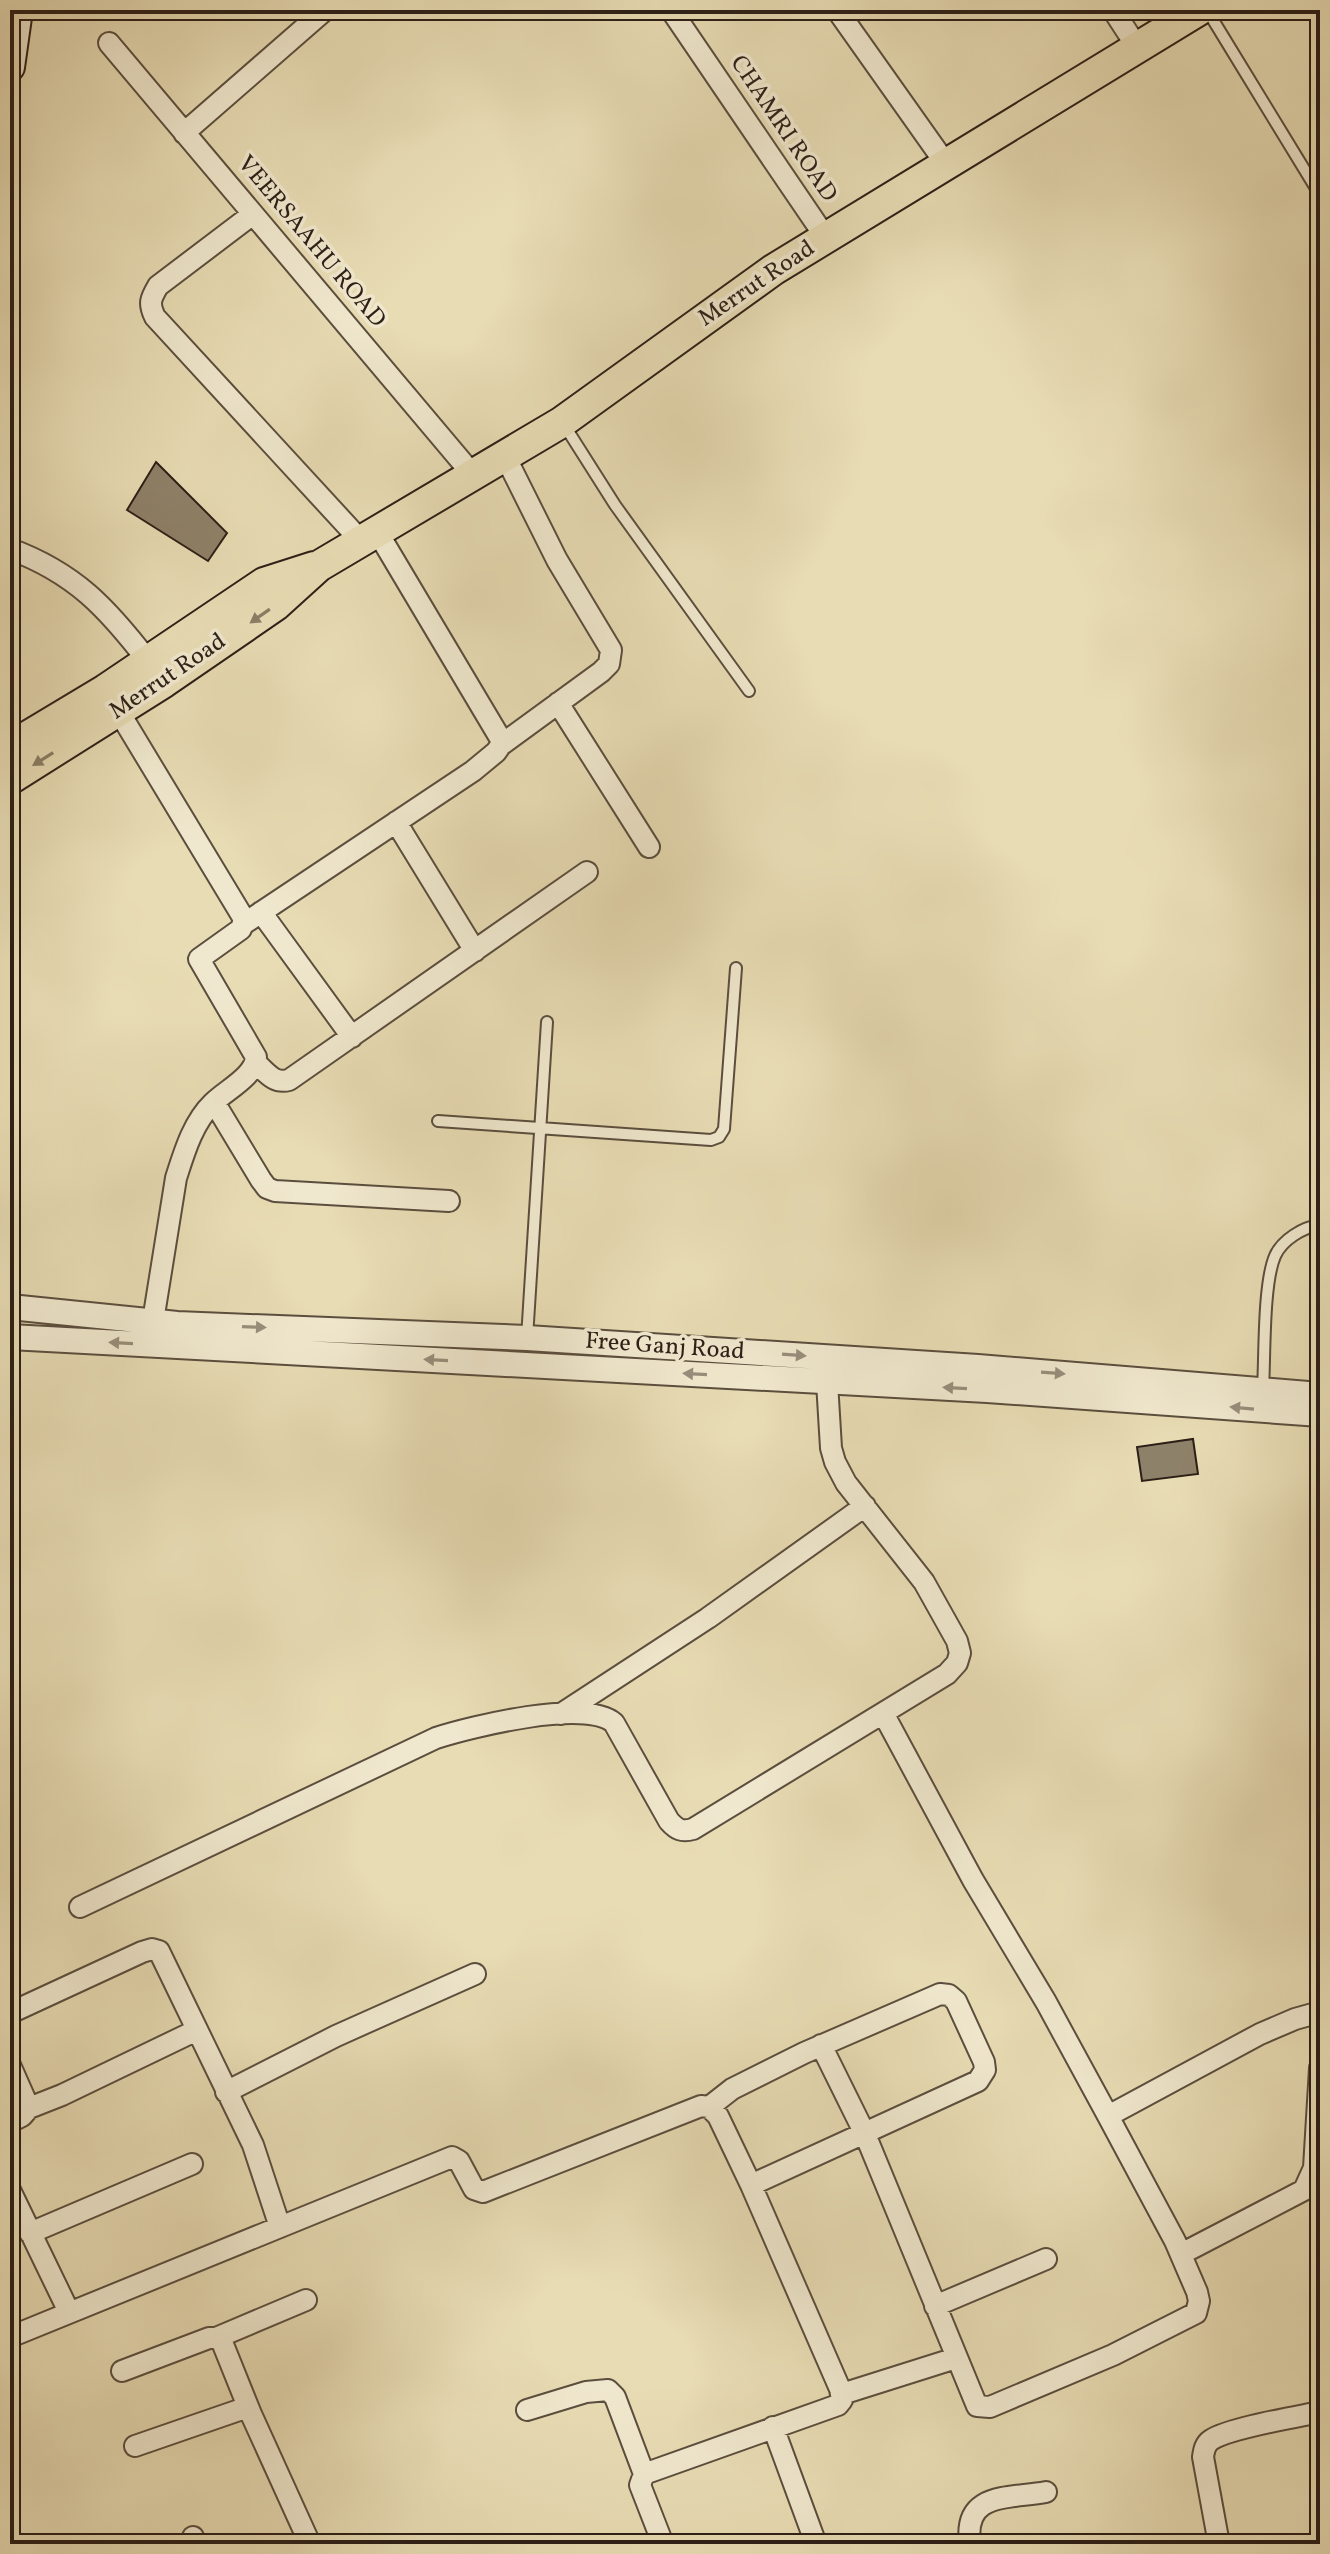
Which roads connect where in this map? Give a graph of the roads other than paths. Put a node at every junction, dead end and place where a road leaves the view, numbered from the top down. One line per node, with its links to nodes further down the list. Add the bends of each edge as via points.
1 (18, 10): 10 (main road)
2 (325, 10): 11 (street)
3 (671, 10): 15 (street, CHAMRI ROAD)
4 (837, 10): 12 (street)
5 (1113, 10): 9 (street)
6 (1199, 10): 9 (main road, Merrut Road)
7 (1207, 10): 13 (lane)
8 (109, 43): 11 (street, VEERSAAHU ROAD)
9 (1137, 47): 12 (main road, Merrut Road)
10 (10, 64)
11 (184, 133): 14 (street, VEERSAAHU ROAD)
12 (946, 164): 15 (main road, Merrut Road)
13 (1320, 195)
14 (253, 214): 18 (street, VEERSAAHU ROAD); 19 (street, via 158,286 150,307)
15 (826, 238): 16 (main road, Merrut Road, via 773,270)
16 (562, 422): 17 (main road, Merrut Road); 23 (lane)
17 (505, 456): 18 (main road, Merrut Road); 24 (street, via 557,560 611,650 609,664)
18 (473, 475): 19 (main road, Merrut Road)
19 (370, 537): 21 (main road, Merrut Road); 26 (street)
20 (10, 549): 22 (street, via 63,574 86,592 111,613)
21 (319, 566): 22 (main road, Merrut Road, via 264,583); 25 (main road, Merrut Road, one-way to 25, via 276,605)
22 (148, 661): 27 (main road, Merrut Road)
23 (749, 691)
24 (558, 703): 26 (street); 30 (street)
25 (119, 712): 28 (main road, Merrut Road, one-way to 28); 32 (street)
26 (501, 745): 29 (street, via 473,771)
27 (10, 747)
28 (10, 779)
29 (396, 822): 32 (street); 33 (street)
30 (649, 847)
31 (587, 872): 33 (street)
32 (253, 918): 36 (street); 37 (street, via 199,959 255,1052)
33 (475, 951): 36 (street)
34 (736, 968): 40 (lane, via 724,1129 719,1137)
35 (547, 1022): 40 (lane)
36 (352, 1037): 37 (street, via 280,1083)
37 (256, 1063): 38 (street)
38 (214, 1102): 41 (street, via 267,1188); 44 (street, via 191,1138 176,1178)
39 (438, 1121): 40 (lane)
40 (539, 1127): 46 (lane)
41 (449, 1201)
42 (1320, 1225): 48 (lane, via 1291,1237 1275,1255)
43 (10, 1307): 44 (street, Free Ganj Road)
44 (153, 1321): 46 (street, Free Ganj Road, one-way to 46)
45 (10, 1337): 47 (street, one-way to 45)
46 (527, 1338): 48 (street, Free Ganj Road, one-way to 48)
47 (827, 1382): 50 (street, one-way to 47); 51 (street, via 835,1462)
48 (1263, 1389): 49 (street, Free Ganj Road)
49 (1320, 1395)
50 (1320, 1414)
51 (865, 1506): 52 (street, via 924,1582 960,1653 947,1674); 53 (street)
52 (883, 1713): 53 (street, via 683,1831 669,1821 614,1723 603,1715); 65 (street)
53 (561, 1715): 54 (street, via 499,1721 436,1738)
54 (80, 1907)
55 (475, 1974): 62 (street)
56 (1320, 2012): 65 (street, via 1260,2034)
57 (10, 2013): 58 (street, via 156,1949)
58 (197, 2030): 62 (street); 64 (street)
59 (821, 2045): 63 (street, via 732,2089); 67 (street); 67 (street, via 940,1994 956,2001 984,2062 982,2077)
60 (10, 2065): 64 (street)
61 (1320, 2068): 73 (street, via 1314,2168 1304,2190)
62 (226, 2092): 71 (street, via 253,2145)
63 (709, 2107): 69 (street); 71 (street, via 483,2192 474,2189 452,2157)
64 (29, 2108): 66 (street)
65 (1108, 2116): 73 (street)
66 (10, 2122)
67 (865, 2134): 69 (street); 76 (street)
68 (192, 2164): 72 (street)
69 (751, 2185): 82 (street)
70 (10, 2190): 72 (street)
71 (280, 2227): 77 (street)
72 (30, 2233): 77 (street)
73 (1181, 2254): 80 (street, via 1197,2292 1196,2313 1113,2355 981,2408)
74 (1046, 2259): 76 (street)
75 (306, 2300): 79 (street)
76 (935, 2306): 80 (street)
77 (69, 2312): 78 (street)
78 (10, 2337)
79 (216, 2338): 81 (street); 83 (street)
80 (956, 2358): 82 (street)
81 (122, 2371)
82 (842, 2394): 86 (street, via 838,2405)
83 (248, 2407): 87 (street); 90 (street)
84 (527, 2410): 88 (street, via 608,2390)
85 (1320, 2412): 94 (street, via 1230,2433 1205,2447)
86 (773, 2427): 88 (street); 92 (street)
87 (135, 2446)
88 (644, 2474): 91 (street, via 640,2485)
89 (1046, 2492): 93 (street, via 976,2509 969,2519)
90 (310, 2544)
91 (663, 2544)
92 (816, 2544)
93 (970, 2544)
94 (1219, 2544)

